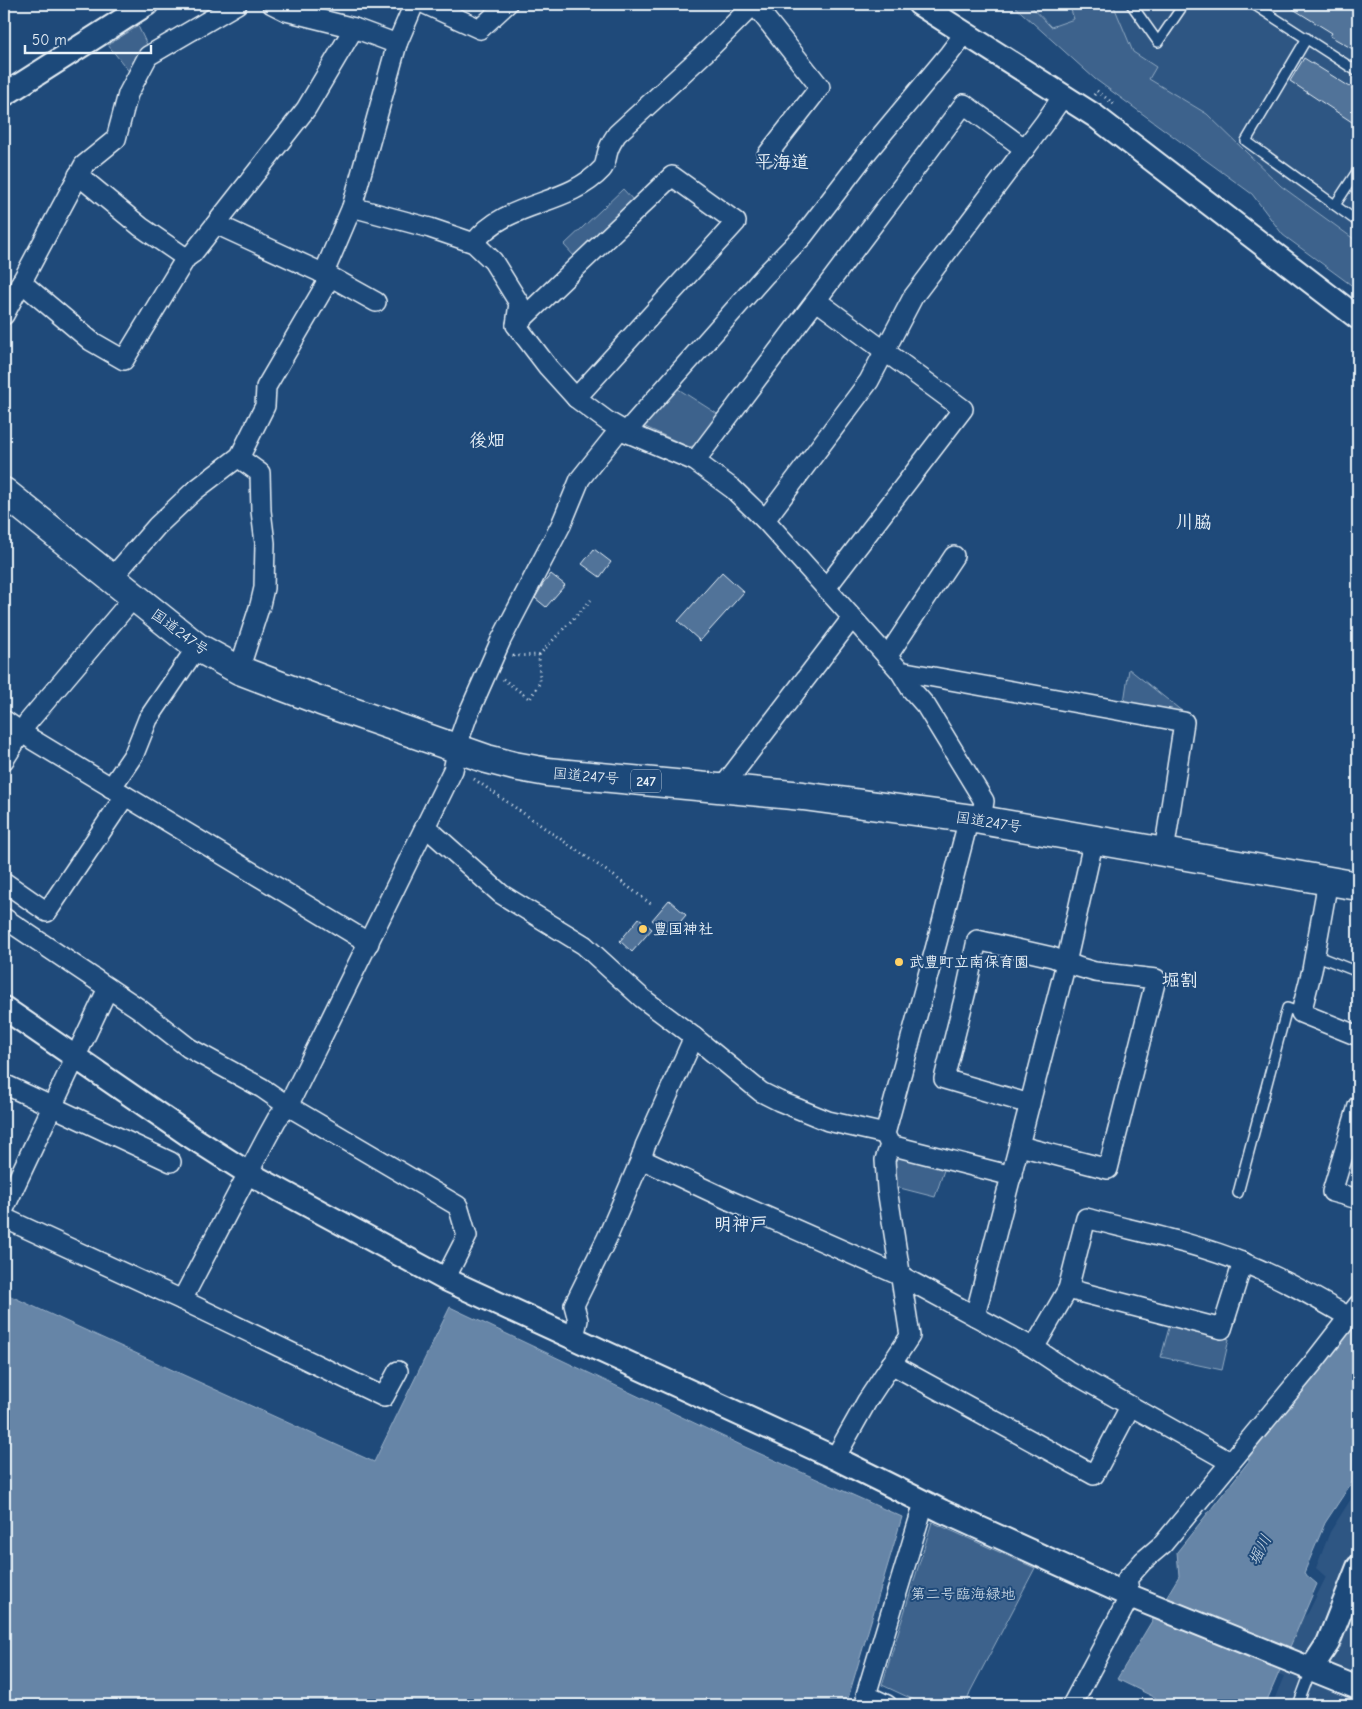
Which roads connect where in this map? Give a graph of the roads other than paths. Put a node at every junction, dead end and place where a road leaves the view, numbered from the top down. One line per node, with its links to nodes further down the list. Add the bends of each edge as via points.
1 (148, 4): 17 (street)
2 (272, 4): 12 (street, via 286,11)
3 (414, 4): 15 (street)
4 (425, 4): 5 (street, via 480,29)
5 (507, 4)
6 (754, 4): 20 (street, via 820,87); 27 (street, via 617,134 611,142 604,168 574,190 516,211 489,226)
7 (919, 4): 13 (street)
8 (1131, 4): 9 (lane, via 1158,42)
9 (1184, 4)
10 (1253, 4): 14 (lane)
11 (232, 5): 22 (street, via 148,56 128,94 116,139 84,165)
12 (354, 28): 15 (street); 26 (street, via 306,109)
13 (965, 33): 18 (street); 38 (street, via 803,236)
14 (1307, 38): 16 (lane); 23 (lane, via 1246,141)
15 (397, 44): 24 (street)
16 (1358, 72)
17 (4, 95)
18 (1063, 96): 19 (street); 34 (street, via 1095,116)
19 (1025, 149): 31 (street, via 964,104); 36 (street, via 913,297)
20 (767, 155)
21 (1358, 170): 23 (lane)
22 (78, 175): 28 (street, via 131,219); 30 (street)
23 (1335, 205): 25 (lane)
24 (352, 207): 27 (street); 29 (street)
25 (1358, 222)
26 (216, 224): 28 (street); 29 (street)
27 (474, 243): 35 (street, via 493,261 519,303)
28 (186, 258): 30 (street, via 124,360 90,341)
29 (326, 275): 32 (street); 39 (street, via 325,286 266,387 265,406)
30 (21, 282): 33 (street)
31 (817, 301): 36 (street); 40 (street)
32 (376, 302)
33 (4, 315)
34 (1358, 318)
35 (516, 325): 37 (street); 37 (street, via 672,176 736,222)
36 (886, 351): 42 (street, via 869,381); 45 (street, via 963,409)
37 (576, 398): 38 (street)
38 (623, 431): 40 (street); 54 (street, via 580,479 561,526 497,648 467,717)
39 (240, 456): 44 (street, via 194,491 157,526); 50 (street, via 260,474 265,566 260,605)
40 (695, 461): 42 (street, via 733,489)
41 (4, 492): 44 (highway, 国道247号 / 247)
42 (765, 520): 45 (street)
43 (954, 556): 49 (street)
44 (111, 579): 46 (highway, 国道247号 / 247)
45 (826, 588): 47 (street)
46 (134, 597): 48 (highway, 国道247号 / 247); 53 (street)
47 (852, 618): 49 (street); 56 (street)
48 (197, 647): 50 (highway, 国道247号 / 247); 57 (street, via 148,719)
49 (888, 657): 51 (street)
50 (239, 670): 54 (highway, 国道247号 / 247)
51 (900, 671): 58 (street, via 926,706 984,801); 61 (street, via 1184,722)
52 (4, 720): 53 (street)
53 (22, 732): 55 (street); 57 (street)
54 (458, 748): 56 (highway, 国道247号 / 247, via 514,766 546,772); 59 (street, via 453,770)
55 (4, 760)
56 (722, 788): 58 (highway, 国道247号 / 247)
57 (118, 792): 63 (street, via 47,912); 66 (street)
58 (975, 819): 60 (highway, 国道247号 / 247); 81 (street, via 937,942)
59 (426, 827): 66 (street); 74 (street, via 501,894 584,945 642,998)
60 (1094, 840): 61 (highway, 国道247号 / 247); 68 (street)
61 (1164, 852): 62 (highway, 国道247号 / 247)
62 (1328, 881): 64 (highway, 国道247号 / 247); 67 (street)
63 (4, 882)
64 (1358, 886)
65 (4, 918): 70 (street)
66 (369, 943): 78 (street)
67 (1315, 955): 69 (lane); 72 (street)
68 (1066, 963): 77 (street); 77 (street, via 976,940 944,1079); 82 (street, via 1095,972 1156,979 1108,1169)
69 (1358, 972)
70 (108, 988): 75 (street); 78 (street, via 189,1048)
71 (4, 1008): 75 (street)
72 (1301, 1014): 73 (street); 87 (lane, via 1287,1008)
73 (1358, 1036)
74 (694, 1037): 81 (street, via 761,1092 828,1121); 83 (street)
75 (76, 1058): 80 (street); 85 (street)
76 (4, 1084): 80 (street)
77 (1030, 1104): 82 (street)
78 (288, 1106): 85 (street, via 277,1119); 93 (street, via 458,1206 467,1236)
79 (1358, 1106): 88 (street, via 1332,1192)
80 (52, 1107): 84 (street); 89 (street)
81 (887, 1139): 86 (street); 92 (street, via 885,1170)
82 (1020, 1146): 86 (street)
83 (641, 1159): 92 (street); 98 (street, via 574,1305 578,1320)
84 (171, 1162)
85 (248, 1174): 93 (street); 95 (street)
86 (1012, 1176): 97 (street)
87 (1238, 1193)
88 (1358, 1200)
89 (4, 1209)
90 (4, 1218): 95 (street)
91 (1243, 1262): 94 (street, via 1222,1329); 94 (street, via 1086,1218); 96 (street)
92 (901, 1276): 97 (street); 100 (street, via 910,1336)
93 (445, 1279): 98 (street)
94 (1068, 1289): 99 (street)
95 (182, 1300): 101 (street, via 384,1397)
96 (1354, 1311): 104 (street)
97 (975, 1316): 99 (street)
98 (574, 1337): 103 (street)
99 (1034, 1348): 102 (street)
100 (891, 1364): 102 (street, via 1094,1475); 103 (street)
101 (398, 1371)
102 (1130, 1407): 104 (street)
103 (835, 1458): 105 (street)
104 (1230, 1462): 107 (street, via 1163,1544 1127,1579)
105 (924, 1503): 107 (street); 110 (street, via 866,1695)
106 (1358, 1567): 108 (street, via 1328,1643)
107 (1130, 1596): 108 (street); 111 (street)
108 (1311, 1669): 109 (street); 112 (lane)
109 (1358, 1688)
110 (887, 1705)
111 (1072, 1705)
112 (1298, 1705)

